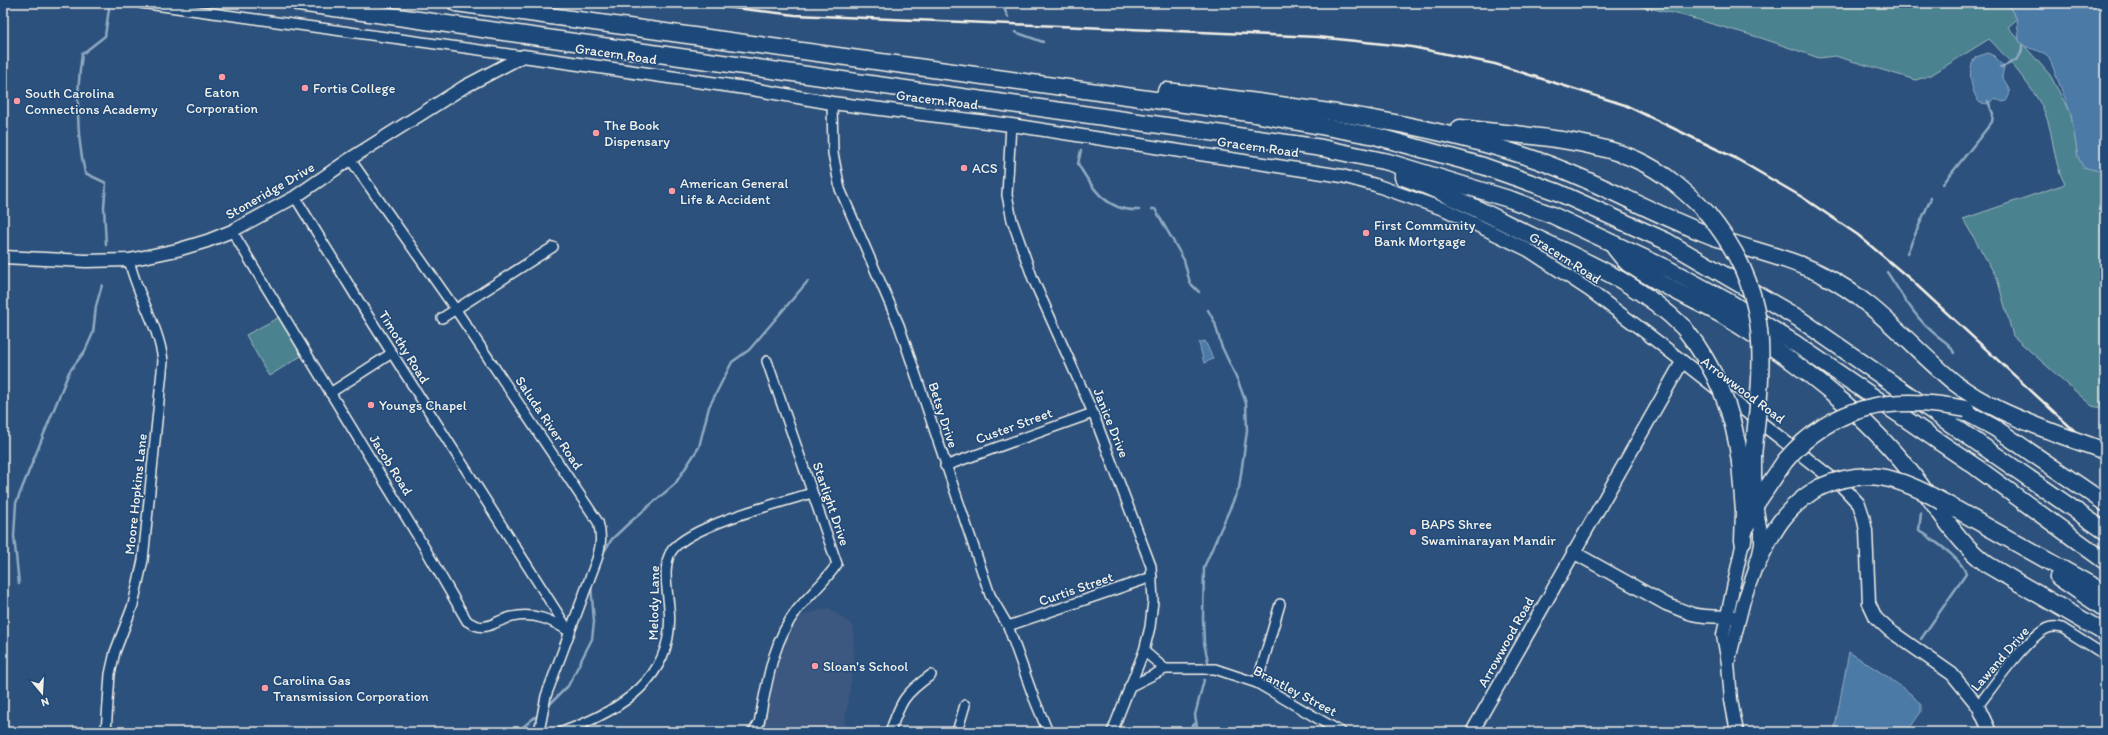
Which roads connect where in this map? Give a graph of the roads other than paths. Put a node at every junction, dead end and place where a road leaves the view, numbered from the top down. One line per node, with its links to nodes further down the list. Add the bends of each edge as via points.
1 (140, 3): 4 (street, Gracern Road)
2 (299, 3): 9 (highway)
3 (456, 3): 5 (highway)
4 (523, 56): 6 (street, Gracern Road); 10 (street, Stoneridge Drive, via 464,87)
5 (858, 59): 7 (highway, via 1013,73); 33 (highway, via 1249,113 1375,136 1483,166 1557,192 1666,241 1763,296 1902,388)
6 (832, 103): 8 (street, Gracern Road); 28 (street, Betsy Drive, via 833,153 840,189 899,325)
7 (1327, 112): 25 (highway, via 1454,136 1520,154 1586,180 1703,233 1811,269 1862,299 1962,388); 27 (highway, bridge, via 1562,141 1610,150 1638,160 1683,189 1724,234 1739,260 1759,322 1762,347 1761,374)
8 (1011, 125): 21 (street, Gracern Road, via 1319,171 1409,196 1446,210 1528,250 1589,290); 24 (street, Janice Drive, via 1007,195 1012,220 1033,279)
9 (1322, 148): 13 (highway, via 1388,162 1512,200 1552,214); 27 (highway, bridge, via 1436,189 1591,264 1642,292 1684,328 1707,359 1721,386)
10 (350, 159): 11 (street, Stoneridge Drive); 17 (street, Saluda River Road)
11 (295, 197): 12 (street, Stoneridge Drive); 19 (street, Timothy Road)
12 (232, 231): 16 (street, Stoneridge Drive, via 177,250); 22 (street, Jacob Road)
13 (1610, 243): 36 (highway, via 1670,270 1729,302 1796,344 1976,467); 46 (highway, via 1628,263 1765,342 1843,402 1885,443 1929,496 1957,537 1975,556 1988,566)
14 (553, 247): 17 (street)
15 (3, 257): 16 (street, Stoneridge Drive, via 86,262)
16 (129, 260): 56 (street, Moore Hopkins Lane, via 137,290 157,333 163,361 142,560 136,598 110,674)
17 (456, 310): 18 (street); 45 (street, Saluda River Road, via 598,522 602,534 601,545)
18 (442, 318)
19 (392, 353): 22 (street); 45 (street, Timothy Road)
20 (767, 361): 29 (street, Starlight Drive)
21 (1682, 362): 35 (street, Arrowwood Road); 55 (street, Arrowwood Road, via 1774,431 1844,488 1858,504 1866,531 1869,603 1876,618 1952,674)
22 (330, 393): 45 (street, Jacob Road, via 424,545 466,621 476,627 486,627 511,617 538,616 555,622)
23 (1938, 404): 25 (highway, bridge); 30 (highway, via 1985,422); 31 (highway, bridge, via 1888,403 1850,413 1824,426 1785,461)
24 (1093, 413): 28 (street, Custer Street); 38 (street, Janice Drive, via 1151,566)
25 (2016, 420): 26 (highway, bridge)
26 (2105, 451)
27 (1747, 459): 31 (highway, via 1753,477); 34 (highway)
28 (945, 466): 44 (street, Betsy Drive, via 990,595)
29 (812, 493): 58 (street, Melody Lane, via 694,533 672,550 667,565 669,640 665,654 636,691 614,708 587,723); 59 (street, Starlight Drive, via 837,564 797,611 776,647 759,723)
30 (2105, 503)
31 (1756, 504): 34 (street); 37 (street, via 1761,532)
32 (1966, 515): 37 (highway, bridge, via 1908,484 1880,476 1851,477 1818,488 1796,503 1785,514); 39 (highway); 41 (highway)
33 (2105, 531)
34 (1743, 541): 42 (street)
35 (1573, 552): 42 (street, via 1666,604 1693,614); 65 (street, Arrowwood Road)
36 (2105, 561)
37 (1757, 564): 43 (street)
38 (1152, 577): 44 (street, Curtis Street); 47 (street, Janice Drive, via 1150,627)
39 (2105, 593)
40 (1280, 604): 52 (street)
41 (2105, 609)
42 (1726, 616): 43 (street); 49 (street, via 1723,635)
43 (1739, 617): 49 (street)
44 (1008, 626): 62 (street, Betsy Drive)
45 (570, 632): 57 (street, Saluda River Road, via 546,696)
46 (2105, 632)
47 (1144, 651): 50 (street); 53 (street, Janice Drive)
48 (2105, 655): 55 (street, Lawand Drive, via 2062,628 2054,626 2044,630 2021,652)
49 (1728, 663): 66 (street)
50 (1165, 669): 52 (street, Brantley Street, via 1215,669); 53 (street, Brantley Street)
51 (931, 675): 60 (street, via 909,691)
52 (1257, 683): 64 (street, Brantley Street)
53 (1129, 687): 63 (street, Janice Drive)
54 (965, 705): 61 (street)
55 (1978, 706): 67 (street, Arrowwood Road)
56 (106, 732)
57 (539, 732)
58 (562, 732)
59 (753, 732)
60 (890, 732)
61 (957, 732)
62 (1048, 732)
63 (1112, 732)
64 (1341, 732)
65 (1472, 732)
66 (1737, 732)
67 (1990, 732)

